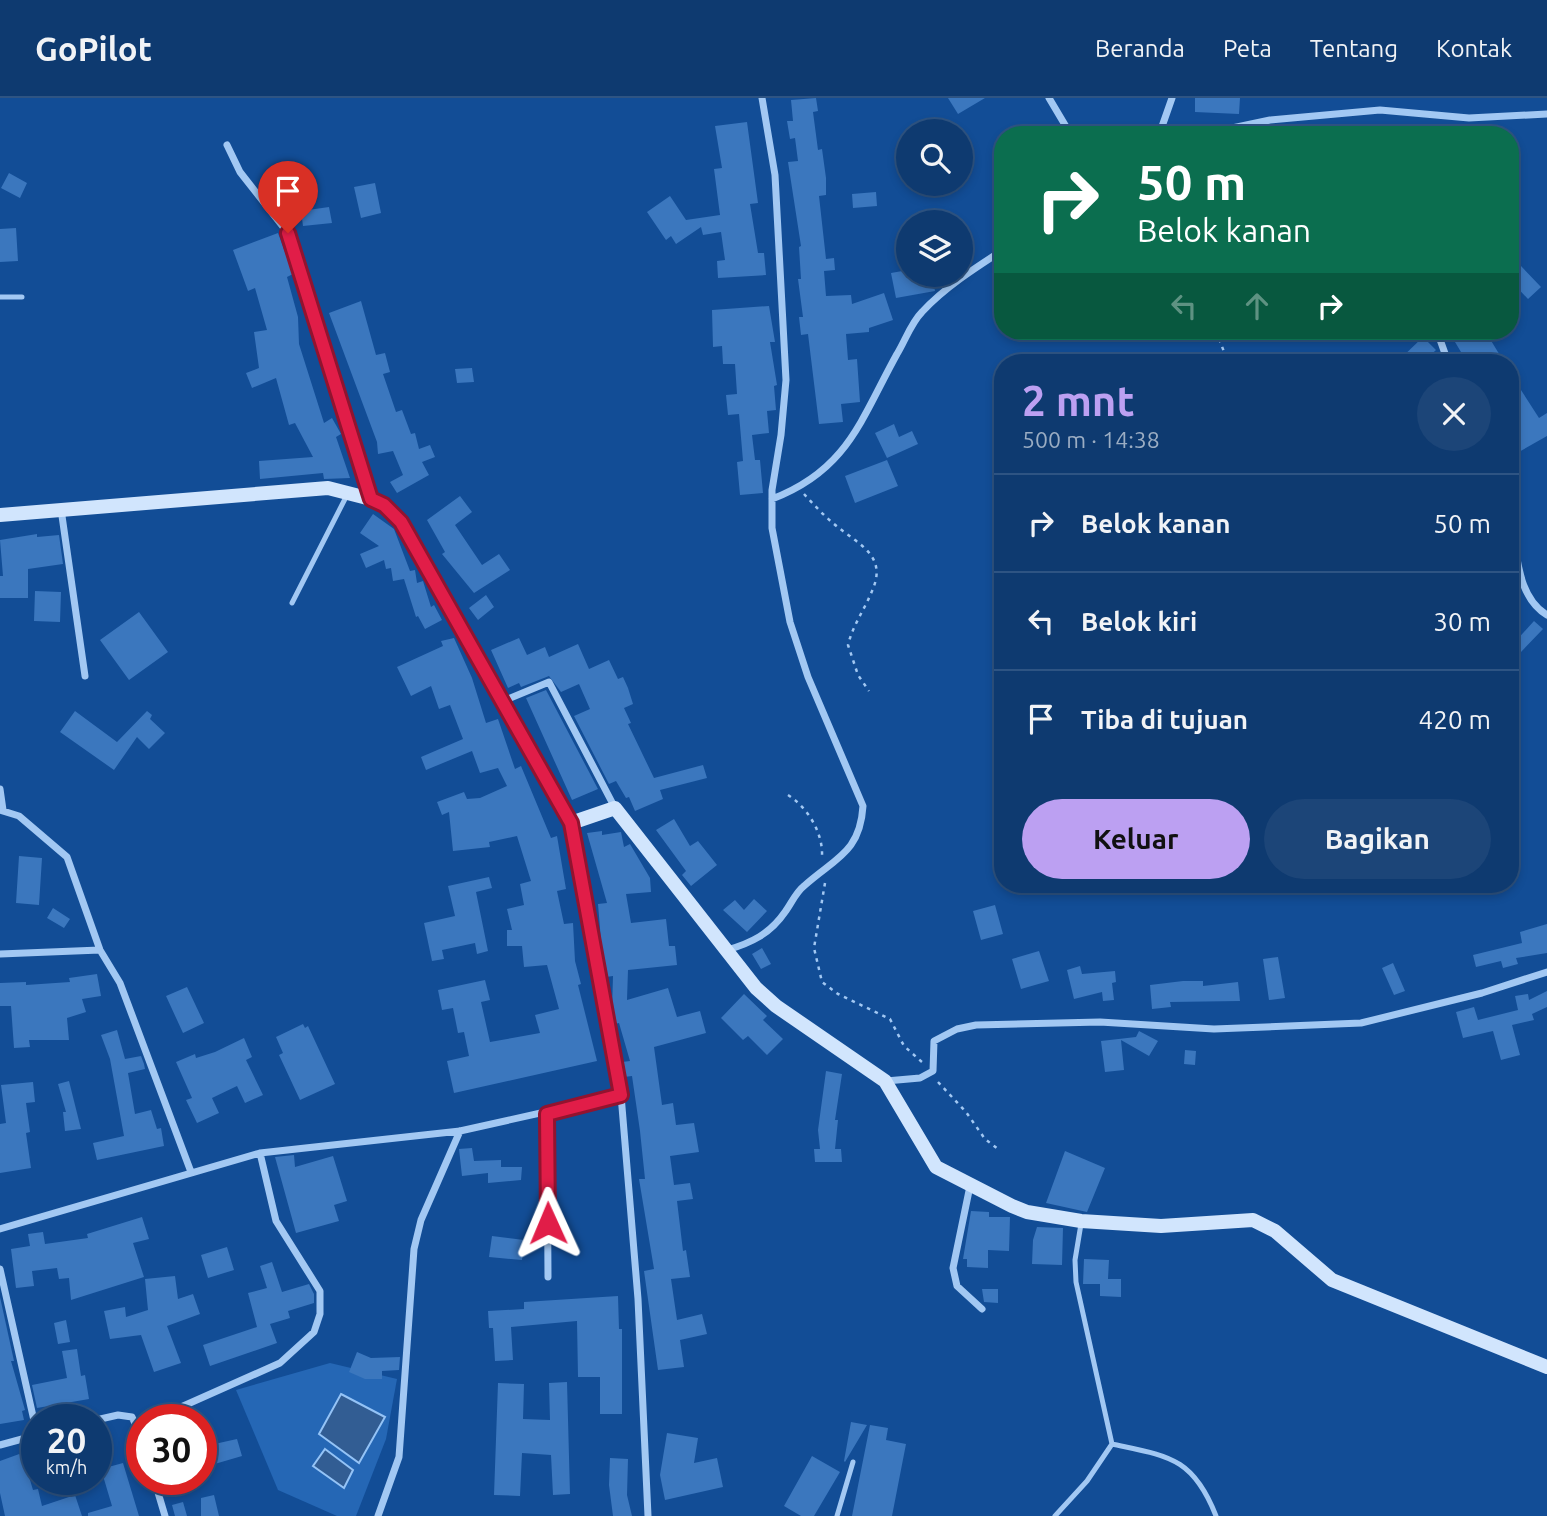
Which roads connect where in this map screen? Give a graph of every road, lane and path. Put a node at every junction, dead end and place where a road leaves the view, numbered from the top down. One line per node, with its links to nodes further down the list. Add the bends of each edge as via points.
1 (762, 98): 15 (street, via 775,175 786,380)
2 (1049, 98): 5 (street)
3 (1172, 98): 6 (street)
4 (1547, 114): 7 (street, via 1469,118 1380,110)
5 (1066, 126)
6 (1162, 126)
7 (1242, 126)
8 (227, 145): 14 (street, via 240,172 288,233)
9 (994, 257): 12 (street, via 921,313 871,409 835,458)
10 (0, 297): 11 (lane)
11 (22, 297)
12 (799, 489): 15 (street); 22 (path, via 876,561 878,574 848,645 858,676)
13 (349, 492): 14 (street); 16 (street, via 328,488); 19 (lane)
14 (371, 499): 23 (street, via 401,522)
15 (772, 499): 29 (street, via 772,528 790,622 808,677 863,806 855,840)
16 (61, 509): 17 (street); 21 (street)
17 (0, 515)
18 (1519, 565): 20 (street, via 1524,590)
19 (292, 603)
20 (1547, 615)
21 (85, 676)
22 (869, 691)
23 (503, 701): 26 (street, via 550,682); 28 (street)
24 (0, 789): 27 (street)
25 (788, 794): 29 (path, via 801,803 815,827 822,847)
26 (615, 808): 28 (street); 31 (street)
27 (2, 810): 30 (street, via 29,823 67,857)
28 (571, 823): 36 (street)
29 (822, 873): 31 (street, via 802,887 770,930); 34 (path, via 824,896 814,947 822,982 890,1019 904,1046)
30 (100, 950): 32 (street); 41 (street, via 120,983)
31 (726, 950): 35 (street, via 776,1006)
32 (0, 954)
33 (1547, 972): 34 (street, via 1361,1023 1214,1029 1100,1022 976,1025 934,1041)
34 (931, 1073): 35 (street); 39 (path)
35 (886, 1081): 42 (street, via 929,1158 945,1173)
36 (621, 1095): 37 (street); 58 (street)
37 (547, 1114): 38 (street); 46 (street)
38 (460, 1131): 40 (street); 57 (street, via 421,1220 414,1248 399,1457)
39 (998, 1149)
40 (260, 1153): 41 (street); 50 (street, via 276,1221 320,1291 320,1314 314,1332 280,1363)
41 (191, 1172): 44 (street)
42 (970, 1185): 43 (street, via 1020,1210); 47 (street, via 953,1268 957,1286)
43 (1081, 1221): 48 (street, via 1161,1226 1240,1219 1265,1224 1332,1280); 52 (lane, via 1076,1282)
44 (0, 1229)
45 (0, 1269): 49 (street)
46 (548, 1277)
47 (982, 1310)
48 (1547, 1367)
49 (30, 1404)
50 (187, 1404)
51 (21, 1439): 53 (street)
52 (1112, 1444): 60 (lane); 61 (lane, via 1171,1456 1191,1472)
53 (0, 1445)
54 (853, 1462): 59 (lane)
55 (159, 1495): 56 (street)
56 (165, 1516)
57 (379, 1516)
58 (649, 1516)
59 (837, 1516)
60 (1055, 1516)
61 (1216, 1516)

